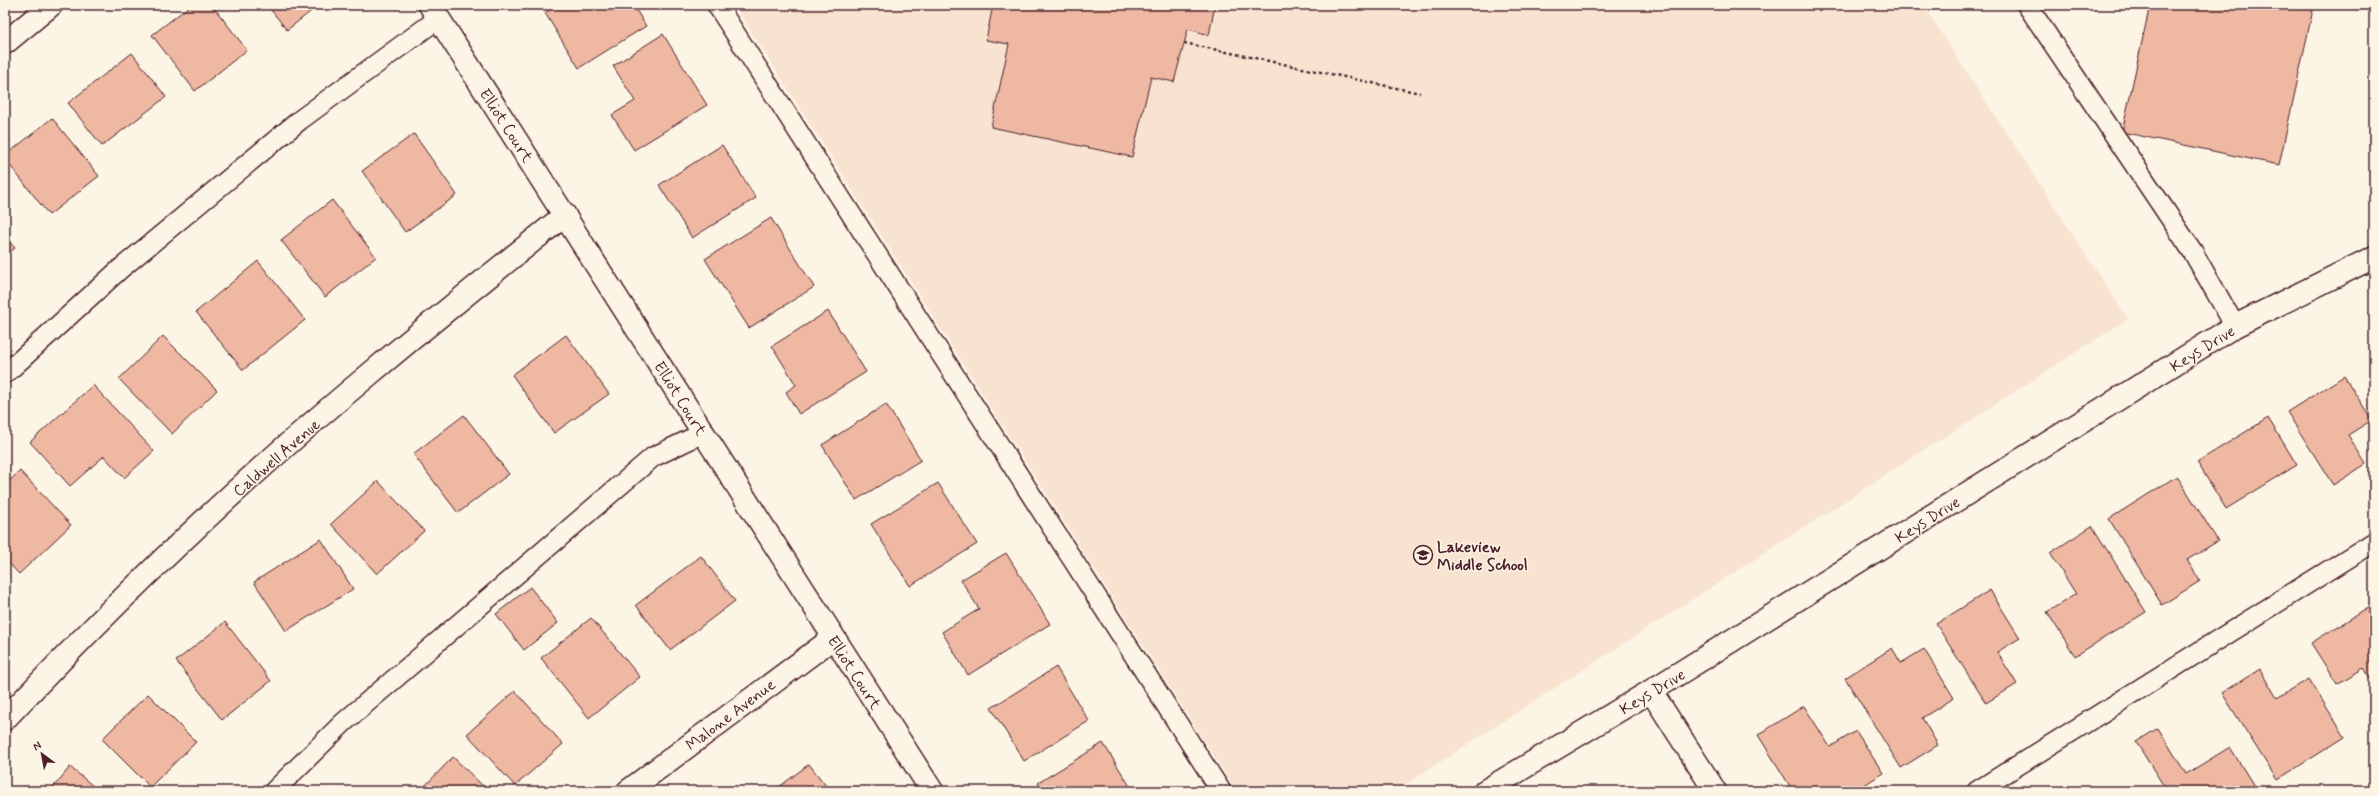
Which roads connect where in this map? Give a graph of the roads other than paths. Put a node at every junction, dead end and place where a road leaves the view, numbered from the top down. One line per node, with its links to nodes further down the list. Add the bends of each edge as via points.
1 (51, 5): 5 (street)
2 (717, 5): 18 (lane)
3 (2027, 5): 8 (lane, via 2193,252)
4 (434, 11): 6 (street, Elliot Court); 9 (lane, via 119,270)
5 (5, 43)
6 (565, 215): 10 (street, Elliot Court); 14 (street, Caldwell Avenue, via 370,374 202,522 79,640)
7 (2374, 257): 8 (street, Keys Drive)
8 (2235, 326): 13 (street, Keys Drive)
9 (5, 374)
10 (703, 433): 12 (street, Elliot Court); 15 (lane, via 653,457 343,723)
11 (2374, 542): 21 (lane)
12 (833, 638): 16 (street, Malone Avenue); 17 (street, Elliot Court)
13 (1652, 691): 19 (street, Keys Drive); 20 (street)
14 (5, 719)
15 (274, 791)
16 (628, 791)
17 (932, 791)
18 (1221, 791)
19 (1485, 791)
20 (1715, 791)
21 (1977, 791)

